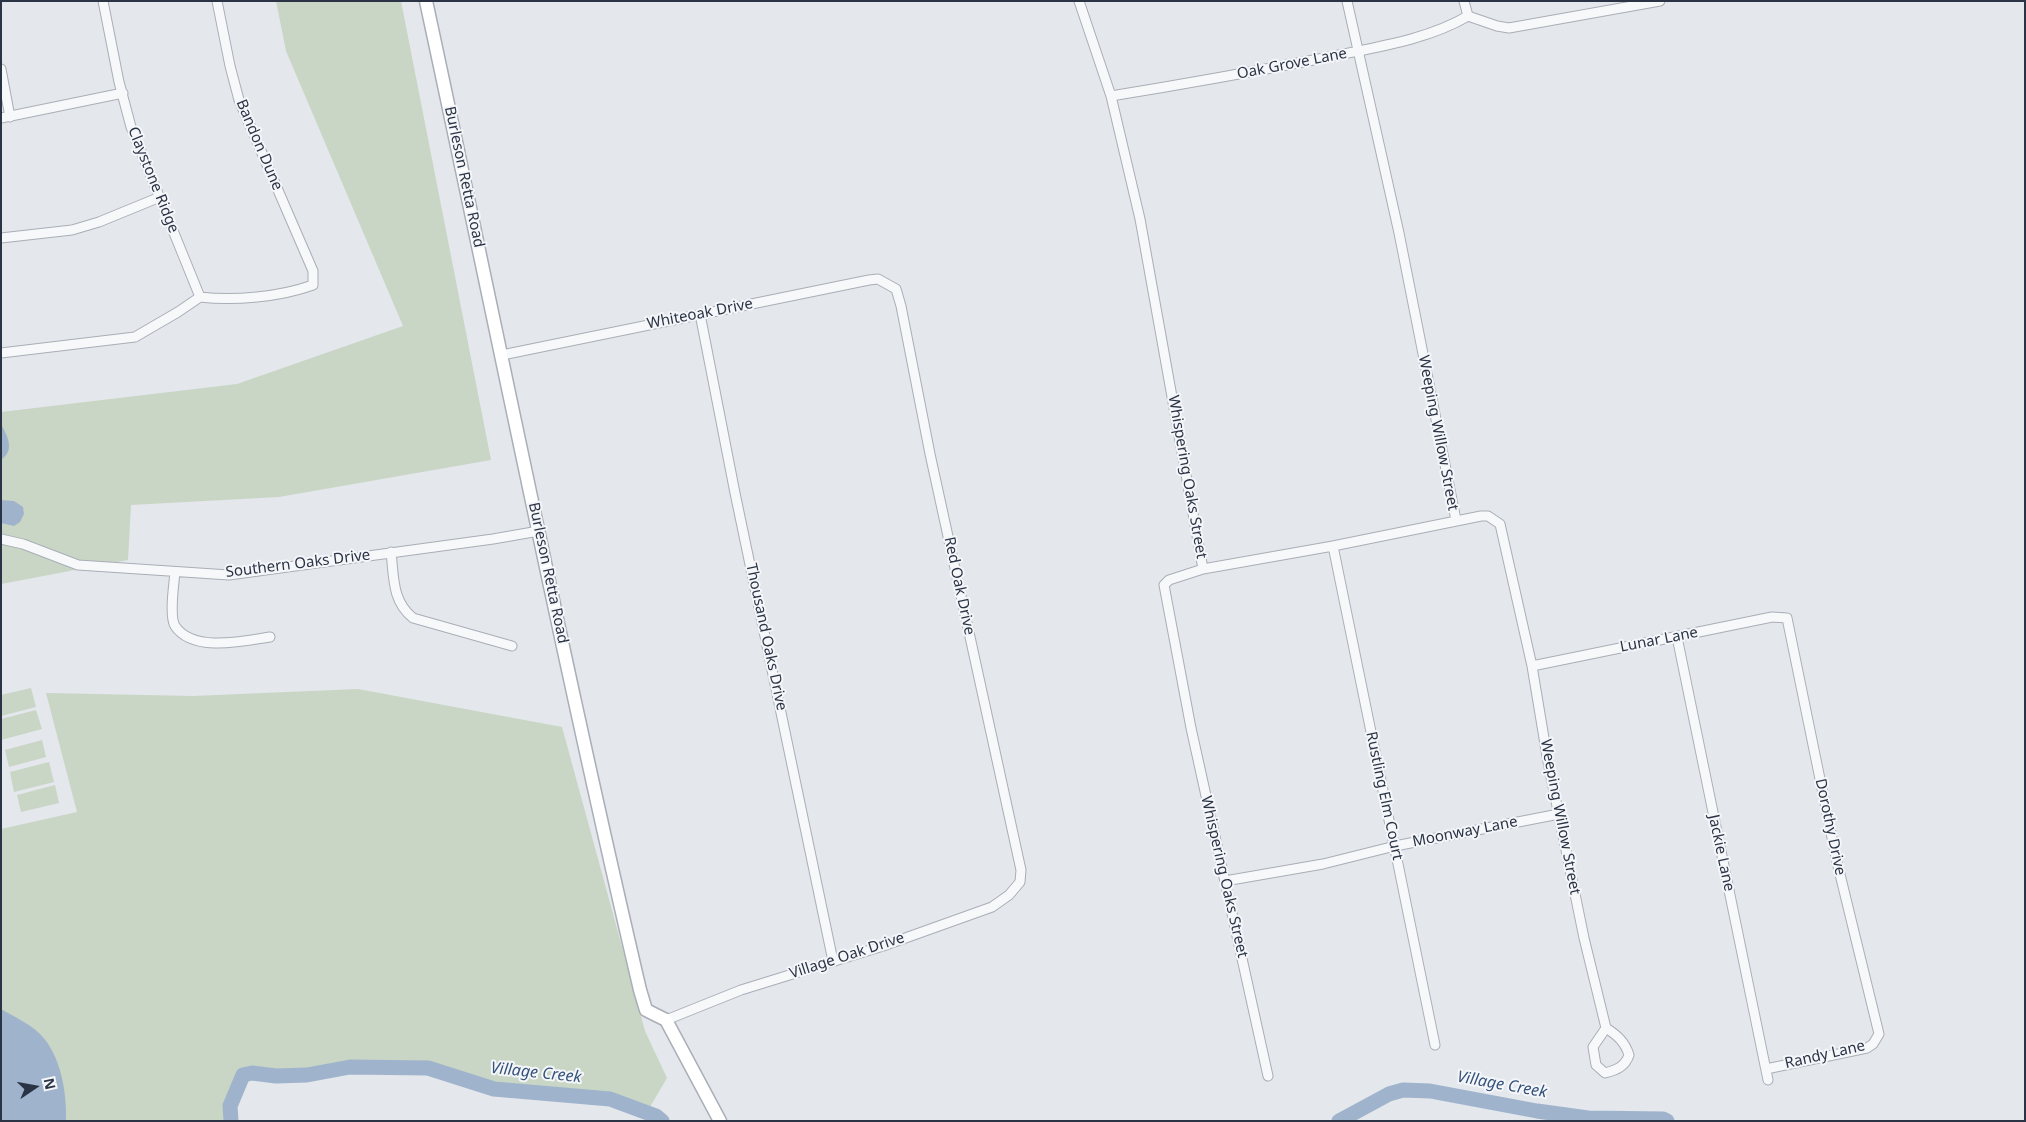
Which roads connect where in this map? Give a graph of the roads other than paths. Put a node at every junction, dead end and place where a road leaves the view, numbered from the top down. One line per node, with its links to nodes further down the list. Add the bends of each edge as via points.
1 (103, 1): 11 (street, Claystone Ridge)
2 (216, 1): 17 (street, Bandon Dune, via 239,100 313,271 313,285 296,291 230,299)
3 (426, 1): 20 (street, Burleson Retta Road)
4 (1079, 1): 12 (street, Whispering Oaks Street)
5 (1347, 1): 9 (street, Weeping Willow Street)
6 (1464, 1): 8 (street)
7 (1660, 1): 8 (street, via 1509,28)
8 (1468, 16): 9 (street, Oak Grove Lane, via 1448,27)
9 (1357, 51): 12 (street, Oak Grove Lane); 21 (street, Weeping Willow Street, via 1399,233)
10 (1, 69): 13 (street)
11 (124, 93): 13 (street); 14 (street, Claystone Ridge, via 132,127)
12 (1111, 96): 26 (street, Whispering Oaks Street, via 1140,219)
13 (6, 118)
14 (160, 197): 15 (street, via 72,230); 17 (street, Claystone Ridge)
15 (1, 238)
16 (896, 289): 18 (street, Whiteoak Drive, via 878,279 869,280); 36 (street, Red Oak Drive, via 1021,870)
17 (200, 297): 19 (street, via 135,337)
18 (700, 314): 20 (street, Whiteoak Drive); 37 (street, Thousand Oaks Drive)
19 (1, 353)
20 (502, 355): 22 (street, Burleson Retta Road)
21 (1456, 520): 24 (street); 32 (street, Weeping Willow Street, via 1488,516 1500,524)
22 (539, 530): 25 (street, Southern Oaks Drive); 38 (street, Burleson Retta Road, via 583,744 640,990 646,1010)
23 (1, 539): 27 (street, Southern Oaks Drive, via 78,565)
24 (1333, 546): 26 (street); 34 (street, Rustling Elm Court)
25 (390, 552): 27 (street, Southern Oaks Drive, via 229,575); 31 (street, via 398,600 403,610 413,618)
26 (1203, 569): 35 (street, Whispering Oaks Street, via 1169,580 1164,585 1164,594)
27 (175, 572): 29 (street, via 174,625 187,637 204,643)
28 (1786, 618): 30 (street, Lunar Lane, via 1772,617); 40 (street, Dorothy Drive, via 1837,862)
29 (270, 637)
30 (1677, 637): 32 (street, Lunar Lane); 42 (street, Jackie Lane)
31 (512, 646)
32 (1532, 666): 33 (street, Weeping Willow Street)
33 (1559, 814): 34 (street, Moonway Lane); 39 (street, Weeping Willow Street)
34 (1395, 846): 35 (street, Moonway Lane, via 1323,864); 41 (street, Rustling Elm Court)
35 (1225, 881): 43 (street, Whispering Oaks Street)
36 (1020, 882): 37 (street, Village Oak Drive, via 1010,895 992,907)
37 (833, 961): 38 (street, Village Oak Drive, via 741,990)
38 (666, 1020): 45 (street)
39 (1606, 1028): 39 (street, via 1615,1033 1629,1055 1624,1065 1605,1073 1596,1065 1593,1047)
40 (1879, 1034): 42 (street, Randy Lane, via 1867,1048)
41 (1435, 1045)
42 (1766, 1069): 44 (street, Jackie Lane)
43 (1268, 1076)
44 (1768, 1080)
45 (720, 1121)

